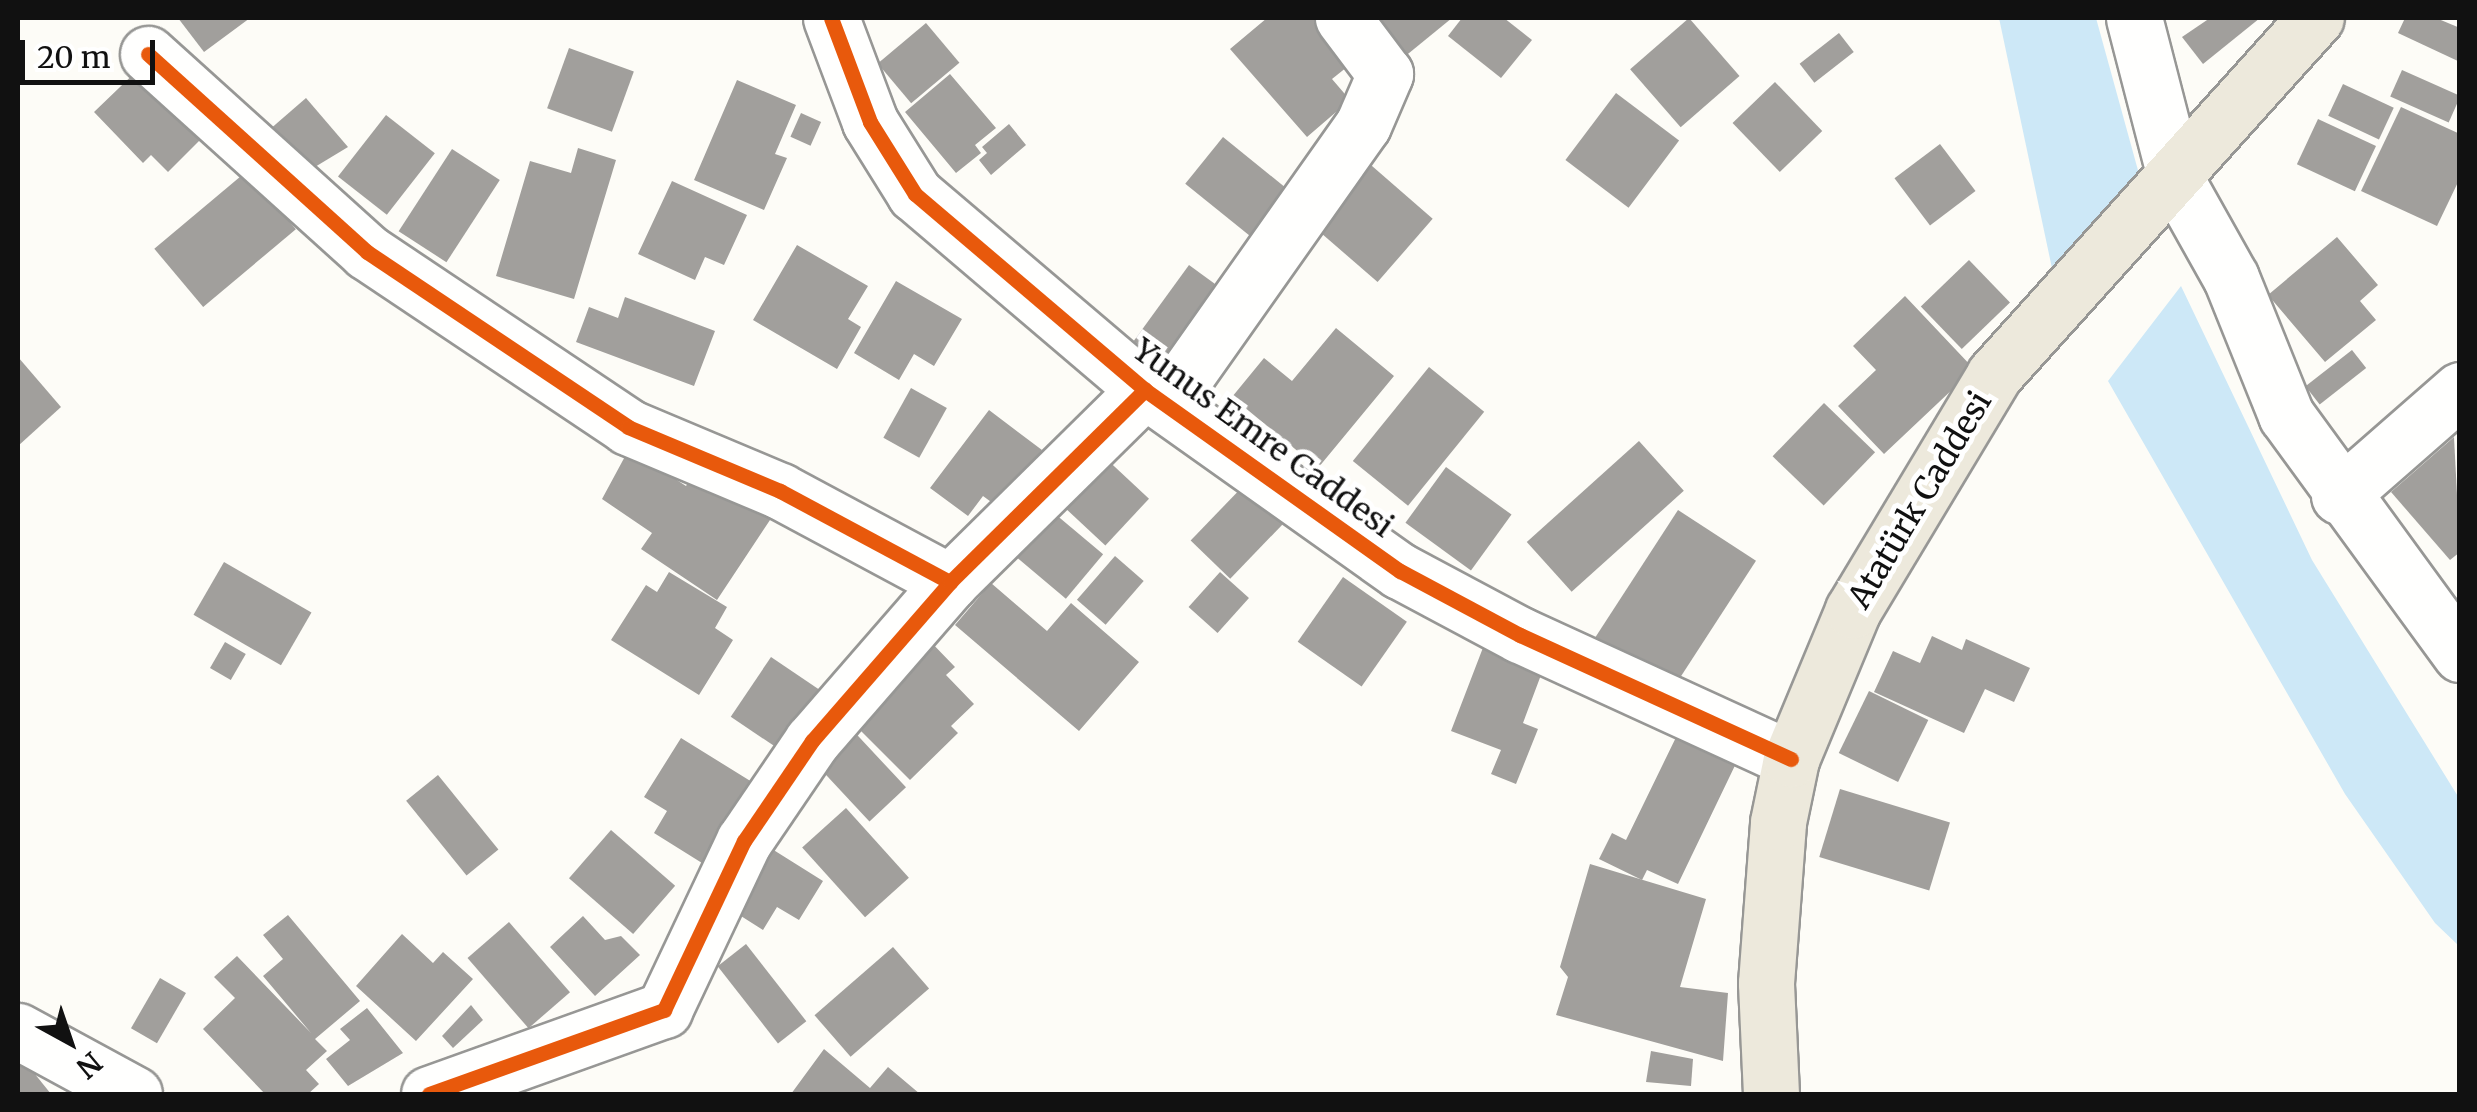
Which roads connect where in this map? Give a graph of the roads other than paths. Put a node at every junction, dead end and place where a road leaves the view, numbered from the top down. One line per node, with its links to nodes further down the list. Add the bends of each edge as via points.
1 (831, 18): 8 (street, Yunus Emre Caddesi, via 870,122 904,180 964,241)
2 (1343, 18): 8 (street, via 1385,74 1363,126)
3 (2134, 18): 6 (street)
4 (2316, 18): 6 (main road, Atatürk Caddesi)
5 (148, 54): 10 (street, via 367,252 628,427 780,491)
6 (2176, 180): 9 (street, via 2231,278 2286,415); 12 (main road, Atatürk Caddesi, via 1994,375 1854,610)
7 (2460, 390): 9 (street)
8 (1156, 397): 10 (street); 12 (street, Yunus Emre Caddesi, via 1400,571 1520,635)
9 (2339, 496): 11 (street)
10 (950, 582): 15 (street, via 812,741 744,841 664,1010)
11 (2460, 654)
12 (1792, 758): 16 (main road, Atatürk Caddesi, via 1778,822 1766,984)
13 (18, 1032): 14 (street)
14 (134, 1094)
15 (430, 1094)
16 (1771, 1094)

